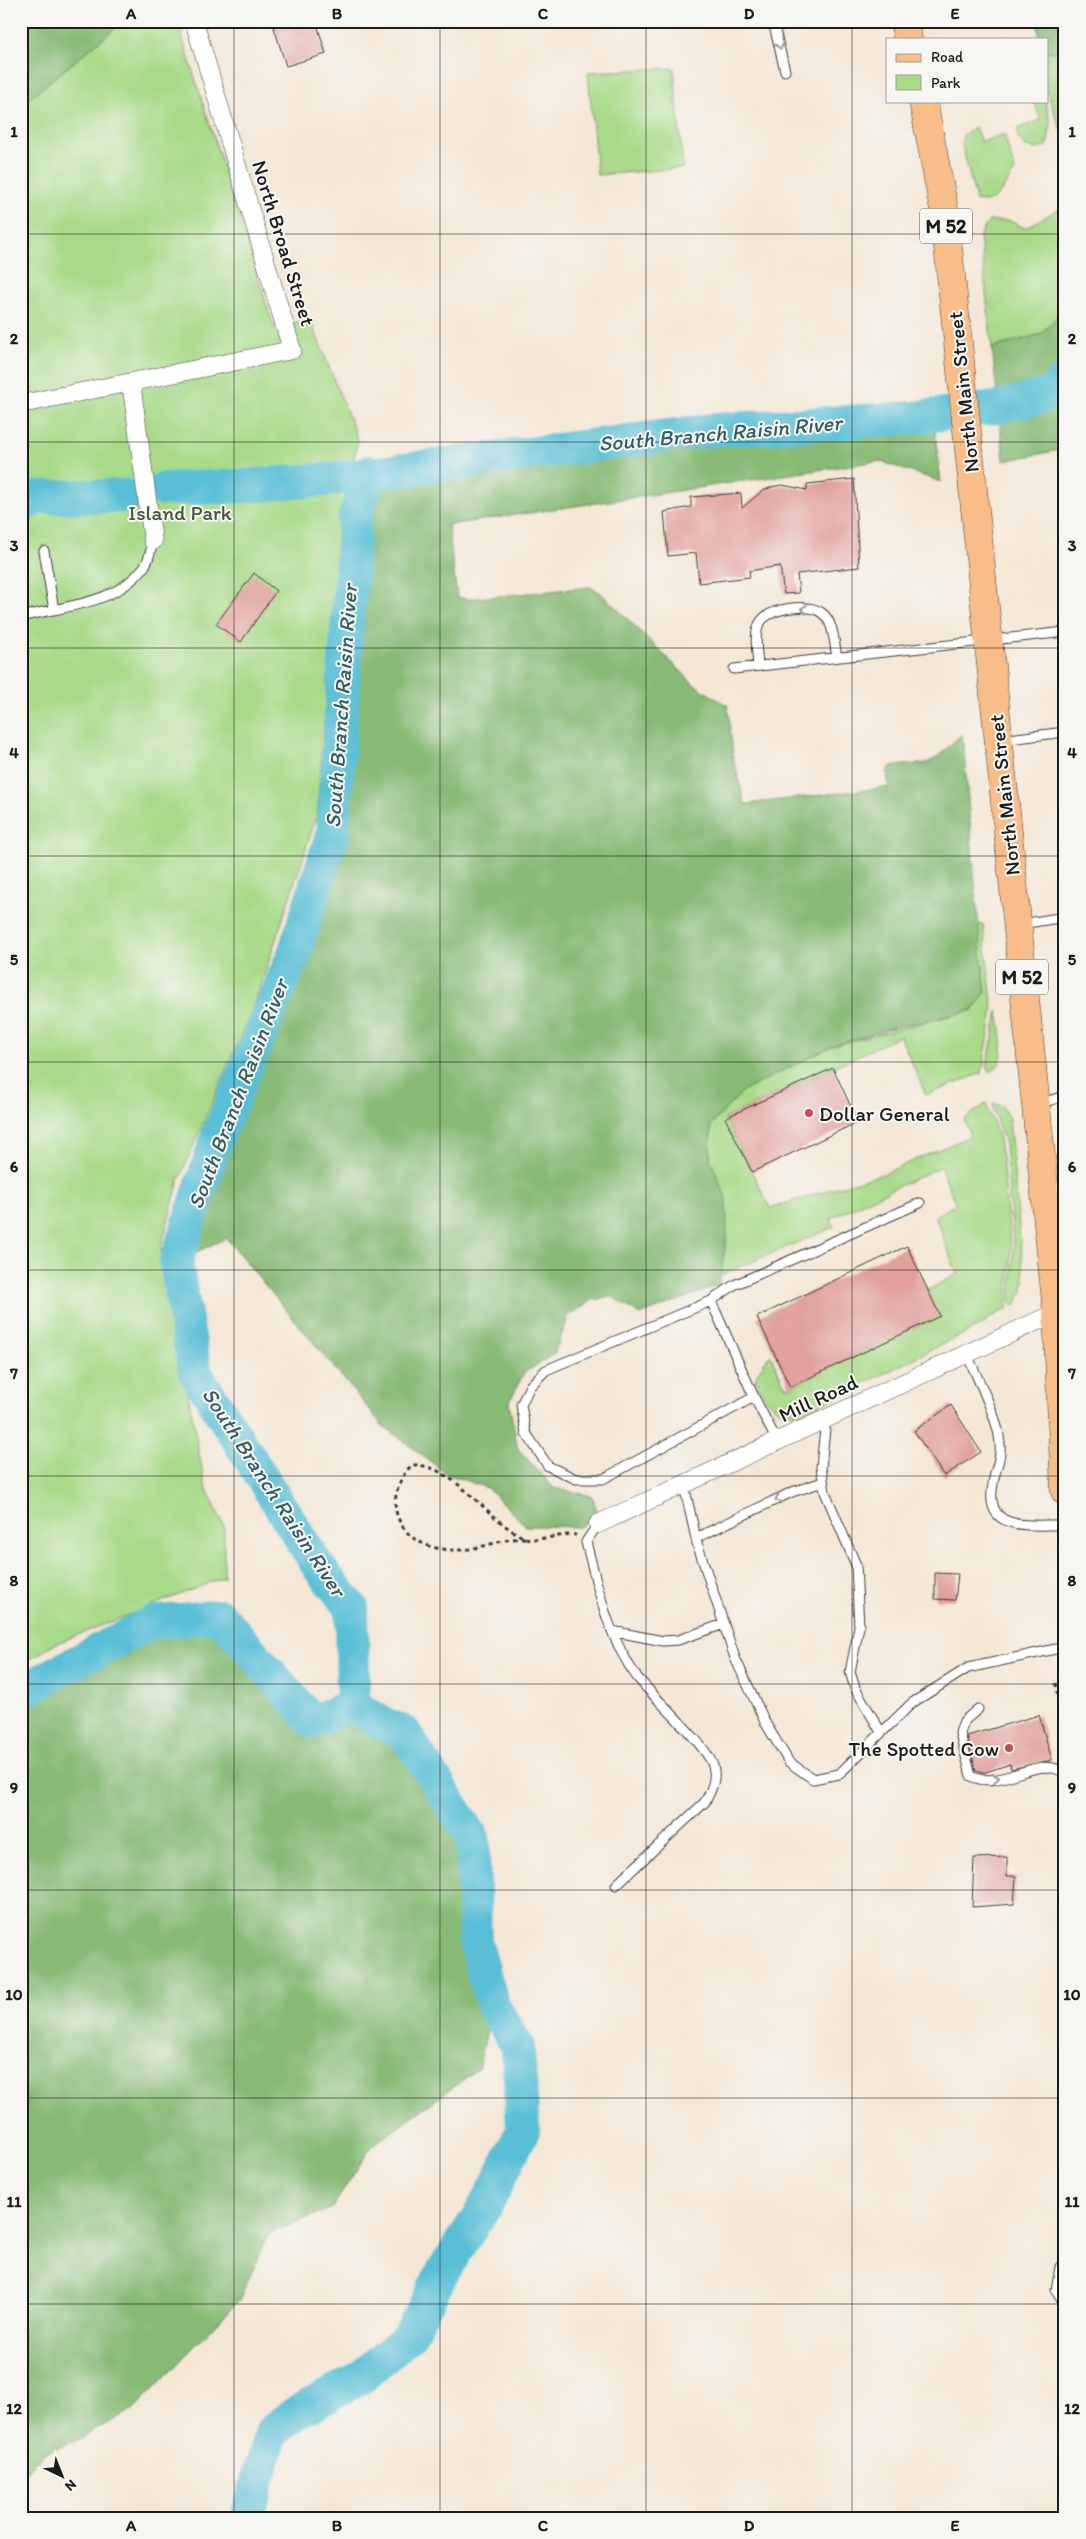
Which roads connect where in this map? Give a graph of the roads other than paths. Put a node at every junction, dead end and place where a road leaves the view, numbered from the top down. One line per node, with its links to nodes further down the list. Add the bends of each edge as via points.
1 (194, 21): 7 (street, North Broad Street, via 292,350)
2 (773, 21): 5 (lane, one-way to 5)
3 (904, 21): 4 (main road)
4 (908, 38)
5 (785, 71)
6 (923, 102): 14 (main road, North Main Street / M 52, via 944,209)
7 (131, 382): 8 (street, North Broad Street); 9 (street)
8 (21, 404)
9 (153, 541): 11 (lane, via 146,566 124,588 98,601)
10 (44, 551): 11 (lane)
11 (54, 610): 12 (lane)
12 (21, 617)
13 (1065, 632): 14 (lane)
14 (988, 639): 15 (lane); 19 (main road, North Main Street / M 52)
15 (837, 657): 16 (lane); 16 (lane, one-way to 16, via 831,627 822,613 803,606 776,610 762,618 755,635)
16 (758, 666): 17 (lane)
17 (734, 669)
18 (1065, 732): 19 (lane)
19 (998, 741): 21 (main road, North Main Street / M 52)
20 (1065, 917): 21 (lane)
21 (1017, 924): 23 (main road, North Main Street / M 52)
22 (1065, 1096): 23 (lane)
23 (1036, 1104): 24 (main road, North Main Street / M 52)
24 (1055, 1188): 27 (main road, North Main Street / M 52)
25 (920, 1203): 26 (lane, via 734,1284)
26 (711, 1301): 29 (lane); 29 (lane, via 546,1370 530,1386 521,1405 526,1433 548,1466 576,1479 602,1479)
27 (1057, 1312): 28 (street, Mill Road); 34 (main road, North Main Street / M 52)
28 (967, 1354): 30 (street, Mill Road); 35 (lane, via 999,1434 1001,1459 991,1502 995,1513 1008,1524)
29 (754, 1397): 31 (lane)
30 (826, 1419): 31 (street, Mill Road); 32 (lane, via 821,1467)
31 (777, 1441): 33 (street, Mill Road)
32 (823, 1482): 37 (lane, one-way to 37, via 792,1492); 42 (lane, via 856,1565 859,1627 850,1672 855,1688)
33 (684, 1485): 36 (street, Mill Road); 37 (lane)
34 (1065, 1492)
35 (1065, 1525)
36 (594, 1531): 39 (lane, via 586,1542)
37 (696, 1538): 38 (lane)
38 (724, 1624): 39 (lane, via 678,1640 663,1641); 42 (lane, via 735,1658 766,1724 789,1762 814,1779 839,1774)
39 (612, 1631): 44 (lane, via 636,1676 700,1745 713,1766 713,1788 705,1802)
40 (1065, 1648): 42 (lane, via 968,1668 912,1703)
41 (978, 1709): 43 (lane, one-way to 43, via 964,1721 960,1733 971,1776 979,1780 1010,1777 1044,1766 1058,1768)
42 (881, 1732)
43 (1065, 1774)
44 (616, 1885)
45 (1065, 2262): 46 (lane, via 1060,2267 1056,2290)
46 (1065, 2304)

